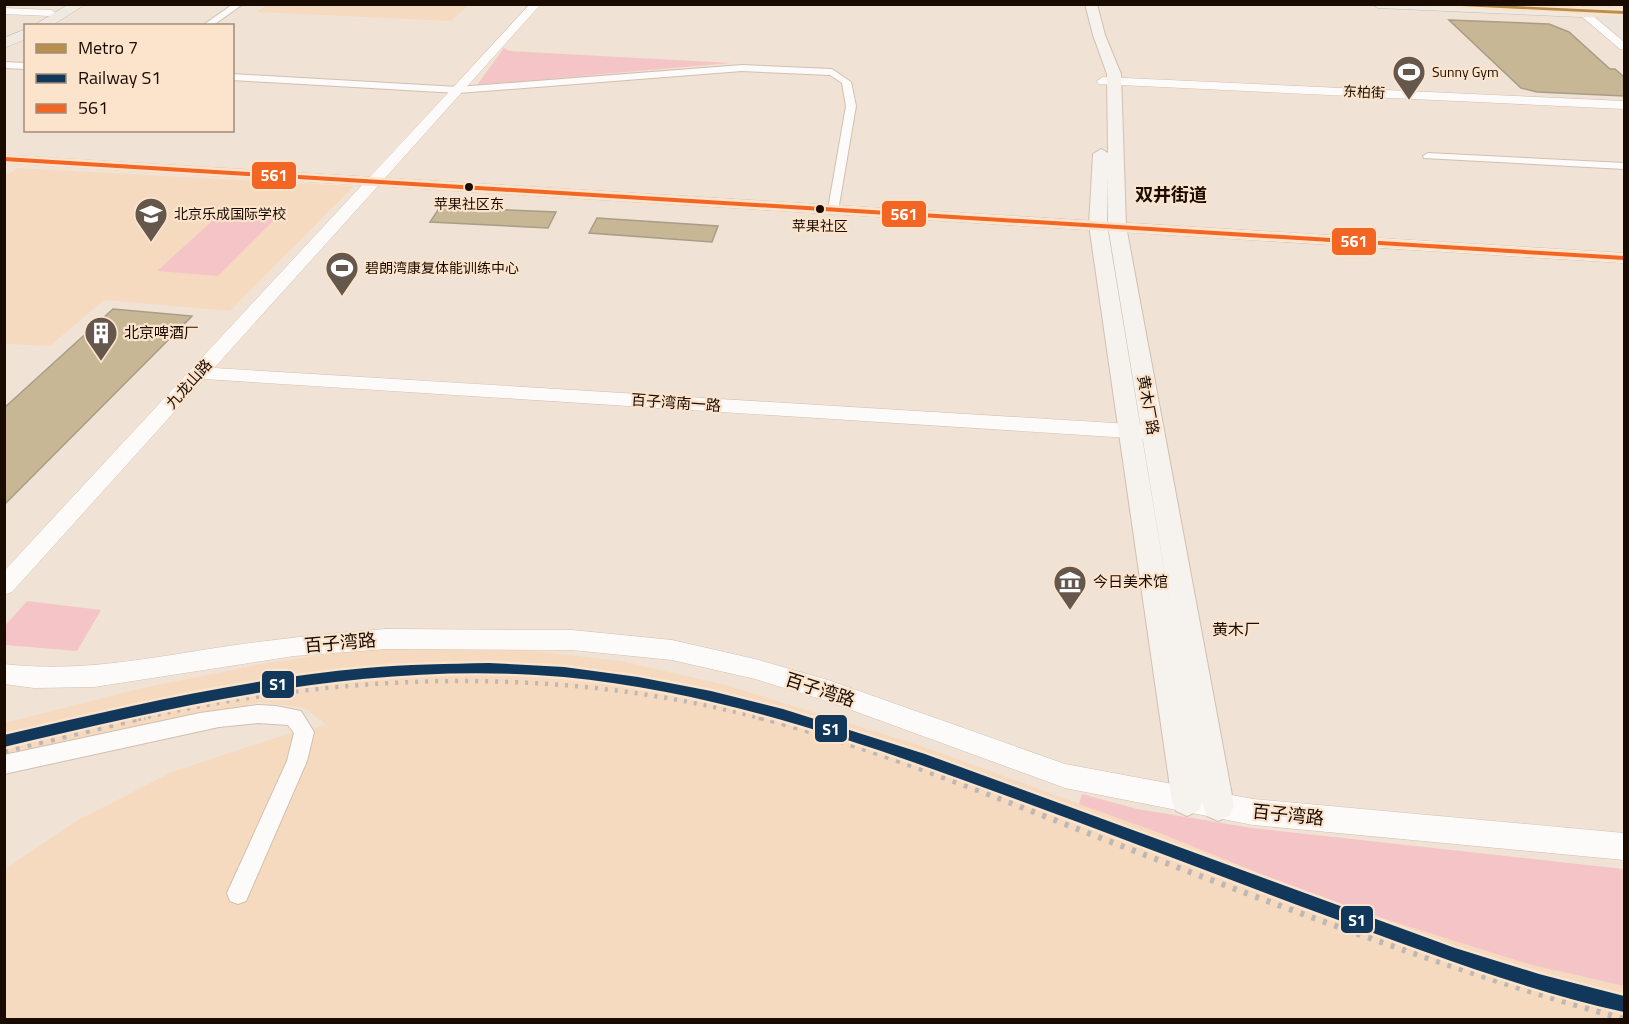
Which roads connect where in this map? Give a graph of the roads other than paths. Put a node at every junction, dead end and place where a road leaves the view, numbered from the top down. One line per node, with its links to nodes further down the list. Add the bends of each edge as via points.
1 (65, 4): 13 (main road)
2 (80, 4): 16 (main road)
3 (239, 4): 17 (street)
4 (536, 4): 28 (street, 九龙山路)
5 (1082, 4): 27 (main road, 黄木厂路)
6 (1091, 4): 27 (main road, 黄木厂路)
7 (1378, 4): 10 (main road)
8 (1558, 4): 10 (main road)
9 (1607, 4): 14 (highway)
10 (1580, 7): 11 (main road); 14 (main road); 19 (highway, bridge); 23 (street)
11 (1624, 7)
12 (4, 11): 13 (street)
13 (51, 13): 15 (main road)
14 (1624, 17)
15 (30, 24)
16 (44, 24)
17 (209, 24)
18 (24, 27): 21 (main road)
19 (1624, 30)
20 (24, 34): 22 (main road)
21 (4, 37)
22 (4, 44)
23 (1624, 46)
24 (4, 65): 25 (street)
25 (24, 66)
26 (234, 77): 28 (street)
27 (1109, 81): 29 (street, 东柏街); 35 (main road, 黄木厂路)
28 (458, 90): 33 (street, 九龙山路); 34 (street, via 742,68 832,72 846,82 851,106)
29 (1624, 105)
30 (1428, 156): 32 (street)
31 (4, 159): 33 (street)
32 (1624, 166)
33 (373, 182): 34 (street); 37 (street, 九龙山路)
34 (834, 209): 35 (street)
35 (1107, 226): 36 (street); 38 (main road, 黄木厂路); 39 (main road, 黄木厂路)
36 (1624, 258)
37 (199, 373): 38 (street, 百子湾南一路); 40 (street, 九龙山路)
38 (1130, 431): 39 (street, 百子湾南一路); 43 (main road, 黄木厂路)
39 (1153, 433): 44 (main road, 黄木厂路)
40 (4, 586)
41 (4, 674): 43 (street, 百子湾路, via 94,677 294,646 386,639 572,640 661,649 755,669 828,691 1065,776)
42 (4, 765): 46 (street, via 235,717 275,713 294,717 304,732 297,761)
43 (1187, 801): 44 (street, 百子湾路)
44 (1218, 806): 45 (street, 百子湾路)
45 (1624, 847)
46 (238, 893)

